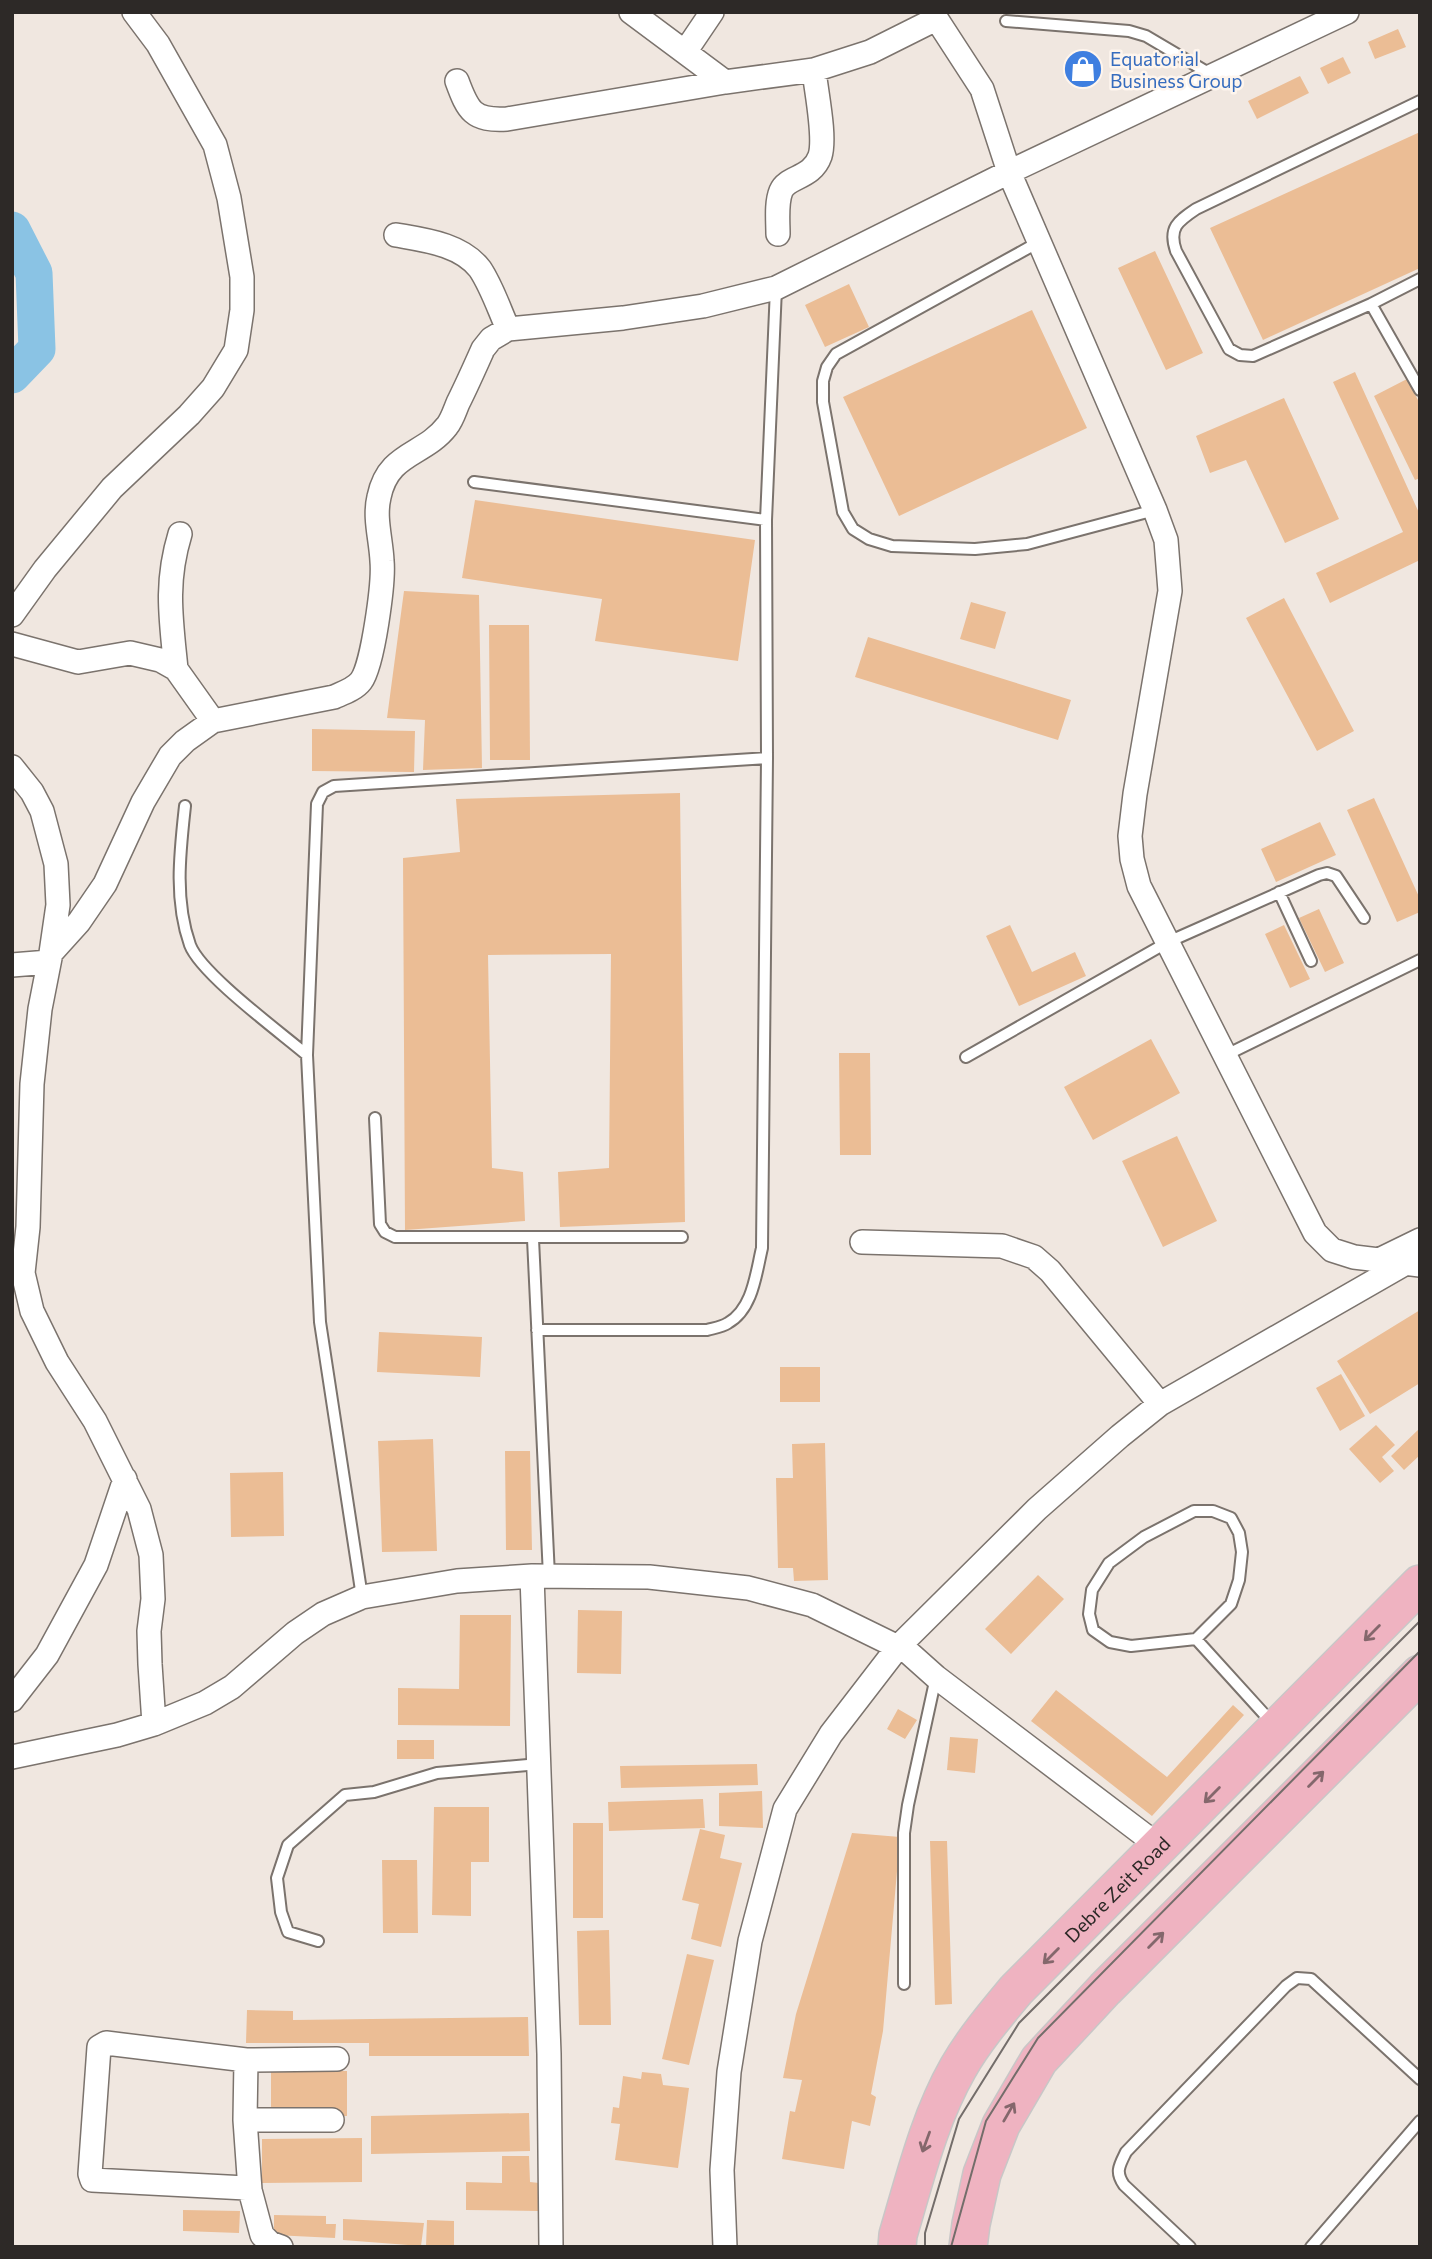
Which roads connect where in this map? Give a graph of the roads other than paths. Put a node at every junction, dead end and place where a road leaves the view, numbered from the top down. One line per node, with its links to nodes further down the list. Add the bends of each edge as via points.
1 (134, 12): 26 (street, via 158,44 215,145 242,277 236,350 213,388 112,488)
2 (631, 12): 7 (street)
3 (712, 12): 7 (street)
4 (1347, 12): 9 (street)
5 (934, 16): 8 (street, via 870,52); 13 (street, via 982,89)
6 (1006, 21): 9 (lane, via 1129,31 1146,36)
7 (685, 52): 11 (street)
8 (814, 70): 11 (street); 15 (street, via 820,156 804,176 782,188)
9 (1212, 75): 13 (street)
10 (457, 81): 11 (street, via 474,114 490,120)
11 (725, 82)
12 (1420, 101): 19 (lane, via 1196,209 1174,229 1176,251 1229,349 1240,355 1253,356)
13 (1009, 172): 16 (street); 18 (street)
14 (396, 234): 20 (street, via 440,243 478,267)
15 (778, 234)
16 (1040, 242): 23 (street); 23 (lane, via 836,354 823,381 823,402 843,512 853,528 892,546 975,549 1027,544)
17 (1420, 279): 19 (lane)
18 (776, 288): 20 (street, via 690,308); 24 (lane)
19 (1371, 304): 21 (lane)
20 (508, 329): 29 (street, via 483,349 448,425 408,454 383,482 377,519 382,581 368,667 361,681 334,697)
21 (1420, 390)
22 (474, 482): 24 (lane)
23 (1155, 510): 35 (street, via 1166,540 1170,592 1130,836 1139,886)
24 (766, 520): 30 (lane)
25 (180, 534): 28 (street, via 169,593)
26 (12, 615)
27 (12, 643): 28 (street, via 69,661 130,653)
28 (176, 669): 29 (street)
29 (214, 721): 36 (street, via 170,756 143,802 106,884)
30 (767, 758): 40 (lane, via 334,786 323,792 317,804); 51 (lane, via 762,1248 754,1284 743,1311 728,1323 707,1330)
31 (12, 767): 36 (street, via 42,811 56,864 58,905)
32 (185, 806): 40 (lane, via 179,893 190,946 206,970)
33 (1279, 892): 34 (lane, via 1327,873 1336,876); 35 (lane); 38 (lane)
34 (1364, 918)
35 (1168, 942): 41 (street); 42 (lane)
36 (50, 957): 39 (street); 50 (street, via 32,1084 28,1227)
37 (1420, 960): 41 (lane)
38 (1311, 961)
39 (12, 965)
40 (307, 1055): 56 (lane, via 320,1322)
41 (1226, 1055): 48 (street, via 1315,1233 1332,1250)
42 (966, 1057)
43 (375, 1118): 45 (lane, via 380,1224 385,1232 410,1238)
44 (682, 1237): 45 (lane)
45 (533, 1238): 51 (lane)
46 (1420, 1240): 48 (street)
47 (862, 1242): 52 (street, via 1002,1246 1034,1256)
48 (1379, 1260): 49 (street)
49 (1413, 1264): 52 (street)
50 (18, 1266): 53 (street, via 32,1311 52,1352)
51 (537, 1330): 54 (lane)
52 (1160, 1404): 58 (street, via 1037,1509)
53 (125, 1479): 61 (street, via 96,1565 47,1655); 62 (street, via 139,1509 151,1555)
54 (541, 1576): 56 (street, via 457,1581); 58 (street, via 649,1577 748,1588 812,1605); 65 (street)
55 (1420, 1584): 63 (main road, Debre Zeit Road, one-way to 63)
56 (362, 1597): 62 (street, via 295,1633 232,1687)
57 (1196, 1639): 57 (lane, via 1131,1646 1110,1642 1093,1630 1089,1614 1092,1590 1109,1563 1144,1537 1194,1511 1213,1511 1231,1518 1239,1533 1239,1580 1231,1604); 63 (lane)
58 (898, 1647): 60 (street); 78 (street, via 831,1734 785,1809 750,1941 729,2072 722,2170)
59 (1420, 1674): 80 (main road, one-way to 59, via 982,2174 1001,2125 1040,2060)
60 (936, 1677): 66 (street); 68 (lane, via 904,1833)
61 (12, 1700)
62 (154, 1724): 64 (street)
63 (1277, 1729): 66 (main road, Debre Zeit Road, one-way to 66)
64 (12, 1758)
65 (539, 1764): 67 (lane, via 437,1773 374,1792 345,1795 288,1845 277,1878 288,1932); 77 (street)
66 (1160, 1847): 79 (main road, Debre Zeit Road, one-way to 79, via 1016,1990 958,2068 926,2140)
67 (318, 1941)
68 (904, 1983)
69 (337, 2059): 70 (street)
70 (246, 2060): 72 (street); 75 (street, via 101,2044 90,2174 96,2181)
71 (1420, 2079): 81 (lane, via 1311,1979 1297,1978 1286,1986 1126,2152 1120,2164 1118,2176 1124,2185)
72 (245, 2120): 73 (street); 75 (street)
73 (332, 2120)
74 (1420, 2121): 82 (lane)
75 (250, 2190): 76 (street, via 262,2235)
76 (281, 2247)
77 (551, 2247)
78 (725, 2247)
79 (897, 2247)
80 (968, 2247)
81 (1190, 2247)
82 (1311, 2247)

